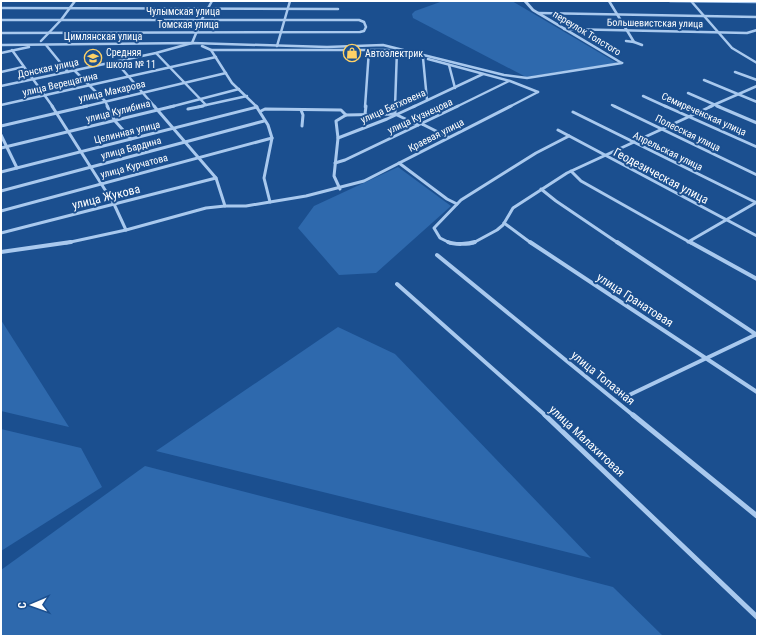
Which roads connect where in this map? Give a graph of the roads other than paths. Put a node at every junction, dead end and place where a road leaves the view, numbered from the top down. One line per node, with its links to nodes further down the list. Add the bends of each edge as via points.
1 (75, 1): 10 (street)
2 (212, 1): 11 (street)
3 (290, 1): 12 (street)
4 (525, 1): 14 (street, переулок Толстого)
5 (609, 1): 15 (street)
6 (670, 1): 7 (street)
7 (691, 1): 8 (street); 16 (street)
8 (757, 2)
9 (1, 8): 10 (street)
10 (70, 8): 11 (street); 21 (street)
11 (208, 8): 12 (street); 18 (street)
12 (289, 8): 13 (street); 19 (street)
13 (338, 9)
14 (538, 14): 15 (street); 23 (street, переулок Толстого)
15 (617, 14): 16 (street); 24 (street)
16 (703, 16): 17 (street); 26 (street)
17 (757, 16)
18 (202, 19): 19 (street, Чулымская улица); 21 (street, Чулымская улица); 27 (street)
19 (286, 19): 22 (street, Чулымская улица); 28 (street)
20 (1, 20): 21 (street, Чулымская улица)
21 (61, 20): 30 (street)
22 (364, 22): 28 (street, Томская улица, via 366,30 360,32)
23 (563, 29): 24 (street, Большевистская улица); 50 (street, переулок Толстого)
24 (626, 30): 26 (street, Большевистская улица); 33 (street)
25 (757, 30): 26 (street, Большевистская улица, via 747,33)
26 (717, 31): 51 (street, via 732,48)
27 (197, 32): 28 (street, Томская улица); 30 (street, Томская улица); 34 (street)
28 (282, 32): 40 (street)
29 (1, 33): 30 (street, Томская улица)
30 (48, 33): 31 (street)
31 (41, 41)
32 (626, 42): 33 (street)
33 (634, 42): 35 (street)
34 (192, 44): 38 (street, Цимлянская улица); 39 (street, Цимлянская улица); 46 (street, Донская улица)
35 (642, 44)
36 (1, 45): 37 (street, Цимлянская улица)
37 (37, 45): 38 (street, Цимлянская улица); 41 (street)
38 (46, 45): 57 (street)
39 (196, 45): 40 (street, Цимлянская улица); 42 (street)
40 (277, 46): 50 (street, Цимлянская улица, via 383,45 519,78 534,78)
41 (12, 50): 45 (street); 53 (street)
42 (211, 50): 43 (street); 47 (street)
43 (369, 50): 44 (street); 93 (street)
44 (397, 50): 48 (street); 94 (street)
45 (1, 53)
46 (156, 53): 49 (street, Донская улица); 54 (street)
47 (216, 57): 54 (street, улица Верещагина); 59 (street)
48 (423, 58): 52 (street); 79 (street)
49 (116, 62): 55 (street, Донская улица); 61 (street)
50 (622, 63)
51 (757, 63)
52 (449, 65): 60 (street); 70 (street)
53 (23, 67): 56 (street); 62 (street)
54 (169, 68): 61 (street, улица Верещагина); 66 (street)
55 (74, 70): 57 (street, Донская улица); 67 (street)
56 (1, 72)
57 (68, 72): 62 (street, Донская улица)
58 (734, 72): 64 (street)
59 (226, 73): 66 (street, улица Макарова); 71 (street)
60 (483, 74): 65 (street); 70 (street, улица Бетховена)
61 (130, 77): 67 (street, улица Верещагина); 72 (street)
62 (33, 80): 68 (street, Донская улица); 75 (street)
63 (704, 80): 74 (street)
64 (757, 80)
65 (510, 81): 100 (street, улица Кузнецова); 109 (street, Краевая улица, via 538,92)
66 (184, 83): 72 (street, улица Макарова); 78 (street)
67 (89, 85): 75 (street, улица Верещагина); 80 (street)
68 (1, 86)
69 (757, 86): 74 (street)
70 (455, 88): 79 (street, улица Бетховена)
71 (239, 89): 76 (street); 78 (street, улица Кулибина)
72 (143, 92): 80 (street, улица Макарова); 87 (street)
73 (688, 93): 85 (street)
74 (738, 94): 81 (street); 85 (street)
75 (45, 96): 82 (street, улица Верещагина); 91 (street)
76 (247, 96): 83 (street); 86 (street)
77 (644, 96): 96 (street, Семиреченская улица)
78 (200, 99): 83 (street); 87 (street, улица Кулибина)
79 (427, 100): 94 (street, улица Бетховена)
80 (104, 101): 91 (street, улица Макарова); 97 (street)
81 (757, 102)
82 (1, 105)
83 (206, 105): 88 (street)
84 (612, 105): 104 (street, Полесская улица)
85 (714, 105): 96 (street); 99 (street)
86 (257, 107): 90 (street); 103 (street, Целинная улица)
87 (157, 109): 97 (street, улица Кулибина); 103 (street)
88 (188, 109)
89 (301, 110): 90 (street); 95 (street, via 341,110); 102 (street)
90 (261, 111): 98 (street)
91 (57, 112): 101 (street, улица Макарова); 106 (street)
92 (573, 112): 114 (street, Апрельская улица)
93 (365, 114): 94 (street); 95 (street)
94 (395, 114): 100 (street); 111 (street, улица Бетховена)
95 (346, 115): 111 (street, via 336,121)
96 (688, 116): 104 (street); 116 (street, Семиреченская улица)
97 (115, 121): 106 (street, улица Кулибина); 112 (street)
98 (264, 121): 110 (street); 113 (street, улица Бардина)
99 (757, 124)
100 (420, 125): 109 (street); 121 (street, улица Кузнецова)
101 (1, 126)
102 (302, 126)
103 (173, 128): 112 (street, Целинная улица); 113 (street)
104 (660, 129): 114 (street); 127 (street, Полесская улица)
105 (558, 130): 108 (street, Геодезическая улица)
106 (69, 131): 115 (street, улица Кулибина); 118 (street)
107 (1, 135): 115 (street)
108 (569, 136): 119 (street, Геодезическая улица); 136 (street, via 536,153)
109 (448, 137): 122 (street, Краевая улица)
110 (272, 138): 120 (street, улица Курчатова); 133 (street, via 264,178)
111 (338, 138): 121 (street)
112 (131, 139): 118 (street, Целинная улица)
113 (186, 142): 120 (street); 123 (street, улица Бардина)
114 (632, 142): 119 (street); 134 (street, Апрельская улица)
115 (6, 147): 117 (street, улица Кулибина); 124 (street)
116 (757, 147)
117 (1, 148)
118 (81, 152): 123 (street); 124 (street, Целинная улица)
119 (604, 155): 125 (street); 139 (street, Геодезическая улица)
120 (198, 157): 128 (street); 129 (street, улица Курчатова)
121 (335, 163): 131 (street, via 334,176)
122 (399, 163): 131 (street, Краевая улица, via 364,181); 136 (street)
123 (92, 167): 129 (street); 132 (street, улица Бардина)
124 (17, 168): 126 (street, Целинная улица)
125 (571, 171): 130 (street); 144 (street, via 582,182)
126 (1, 172)
127 (757, 175)
128 (216, 178): 135 (street, улица Жукова); 137 (street)
129 (101, 184): 135 (street); 138 (street, улица Курчатова)
130 (542, 188): 140 (street, via 512,208); 149 (street, via 556,201)
131 (340, 189): 133 (street, Краевая улица)
132 (1, 191)
133 (270, 202): 137 (street, Краевая улица)
134 (757, 202): 139 (street)
135 (114, 204): 141 (street); 142 (street, улица Жукова)
136 (457, 204): 140 (street, via 434,228 440,238 451,243 472,243 497,230)
137 (225, 206): 141 (street, Краевая улица, via 206,208)
138 (1, 211)
139 (726, 220): 143 (street, Геодезическая улица); 144 (street)
140 (504, 223): 150 (street, улица Гранатовая, via 630,310)
141 (126, 230): 145 (street, Краевая улица, via 59,244)
142 (1, 233)
143 (757, 236)
144 (688, 242): 147 (street)
145 (1, 252)
146 (437, 255): 153 (street, улица Топазная)
147 (757, 279)
148 (397, 284): 154 (street, улица Малахитовая, via 562,430)
149 (757, 334): 150 (street)
150 (705, 357): 151 (street, улица Гранатовая); 152 (street)
151 (757, 392)
152 (625, 397)
153 (757, 516)
154 (757, 618)

